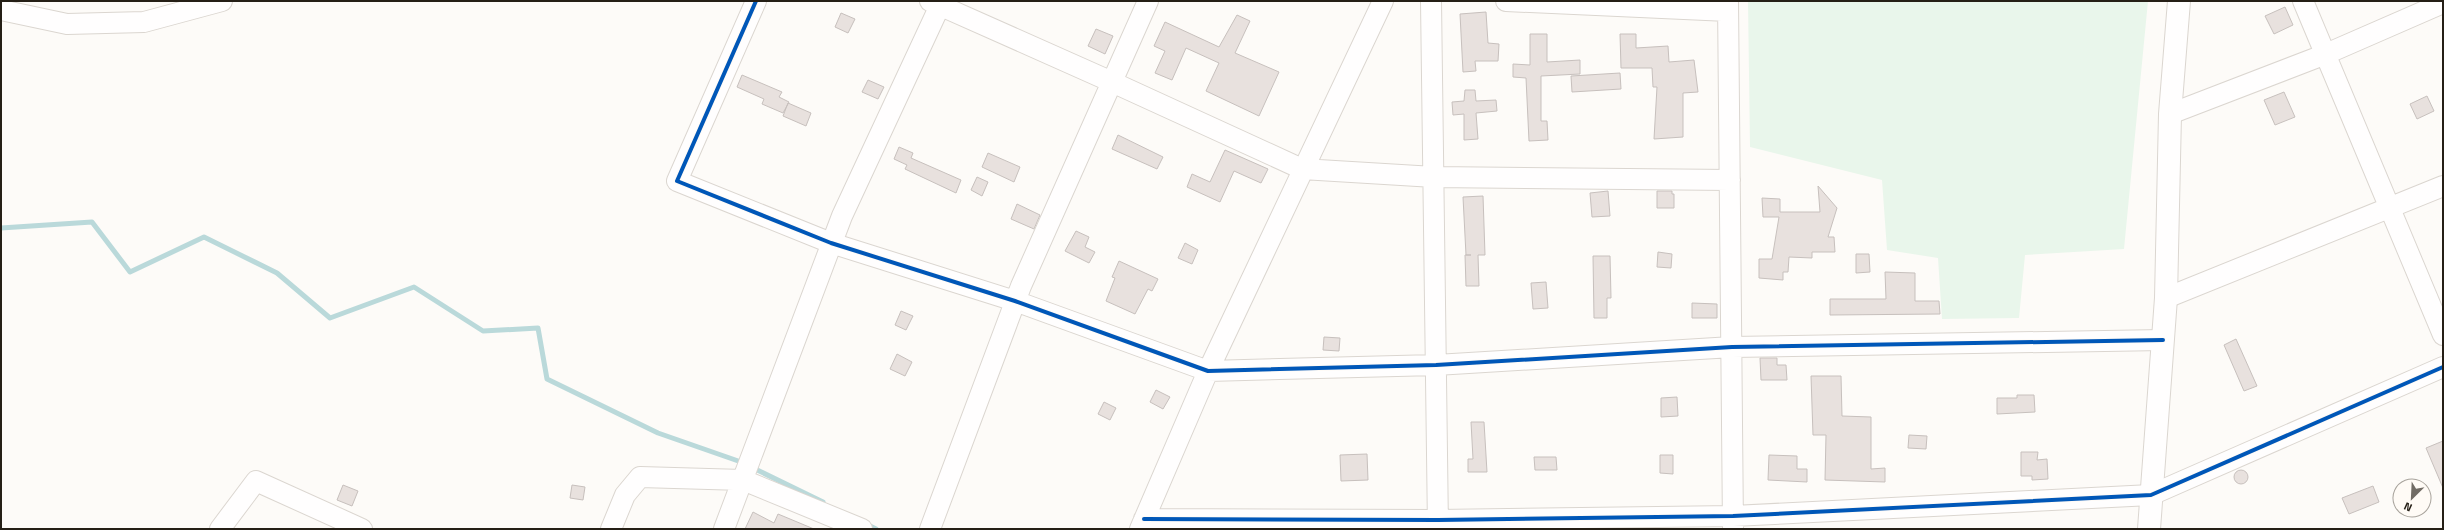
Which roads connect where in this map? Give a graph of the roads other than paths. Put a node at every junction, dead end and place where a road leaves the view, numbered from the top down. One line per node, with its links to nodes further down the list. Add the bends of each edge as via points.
1 (222, 1): 12 (street, via 144,22 67,24)
2 (756, 1): 21 (street, via 677,181)
3 (1148, 1): 14 (street)
4 (1383, 1): 16 (street)
5 (1431, 1): 17 (street)
6 (1506, 1): 11 (street)
7 (2179, 1): 15 (main road)
8 (2303, 1): 13 (street)
9 (937, 2): 14 (street); 21 (street)
10 (2443, 3): 13 (street)
11 (1728, 6): 18 (street)
12 (1, 10)
13 (2326, 54): 15 (street); 20 (street)
14 (1112, 82): 16 (street); 23 (street)
15 (2170, 114): 22 (main road)
16 (1302, 169): 17 (street); 29 (street)
17 (1434, 177): 18 (street); 27 (street)
18 (1730, 180): 26 (street)
19 (2443, 186): 20 (street)
20 (2391, 208): 22 (street); 24 (street)
21 (831, 243): 23 (street); 30 (street)
22 (2166, 298): 25 (main road)
23 (1015, 301): 29 (street); 40 (street)
24 (2443, 336)
25 (2163, 340): 26 (street); 31 (main road)
26 (1732, 346): 27 (street); 32 (street)
27 (1436, 365): 29 (street); 34 (street)
28 (2443, 367): 31 (street)
29 (1208, 371): 33 (street)
30 (743, 480): 37 (street, via 640,477 625,495); 38 (street); 39 (street)
31 (2151, 495): 32 (street); 41 (main road)
32 (1733, 523): 34 (street)
33 (1142, 524): 34 (street)
34 (1438, 524)
35 (220, 529): 36 (street, via 256,481)
36 (362, 529)
37 (611, 529)
38 (724, 529)
39 (862, 529)
40 (930, 529)
41 (2149, 529)

